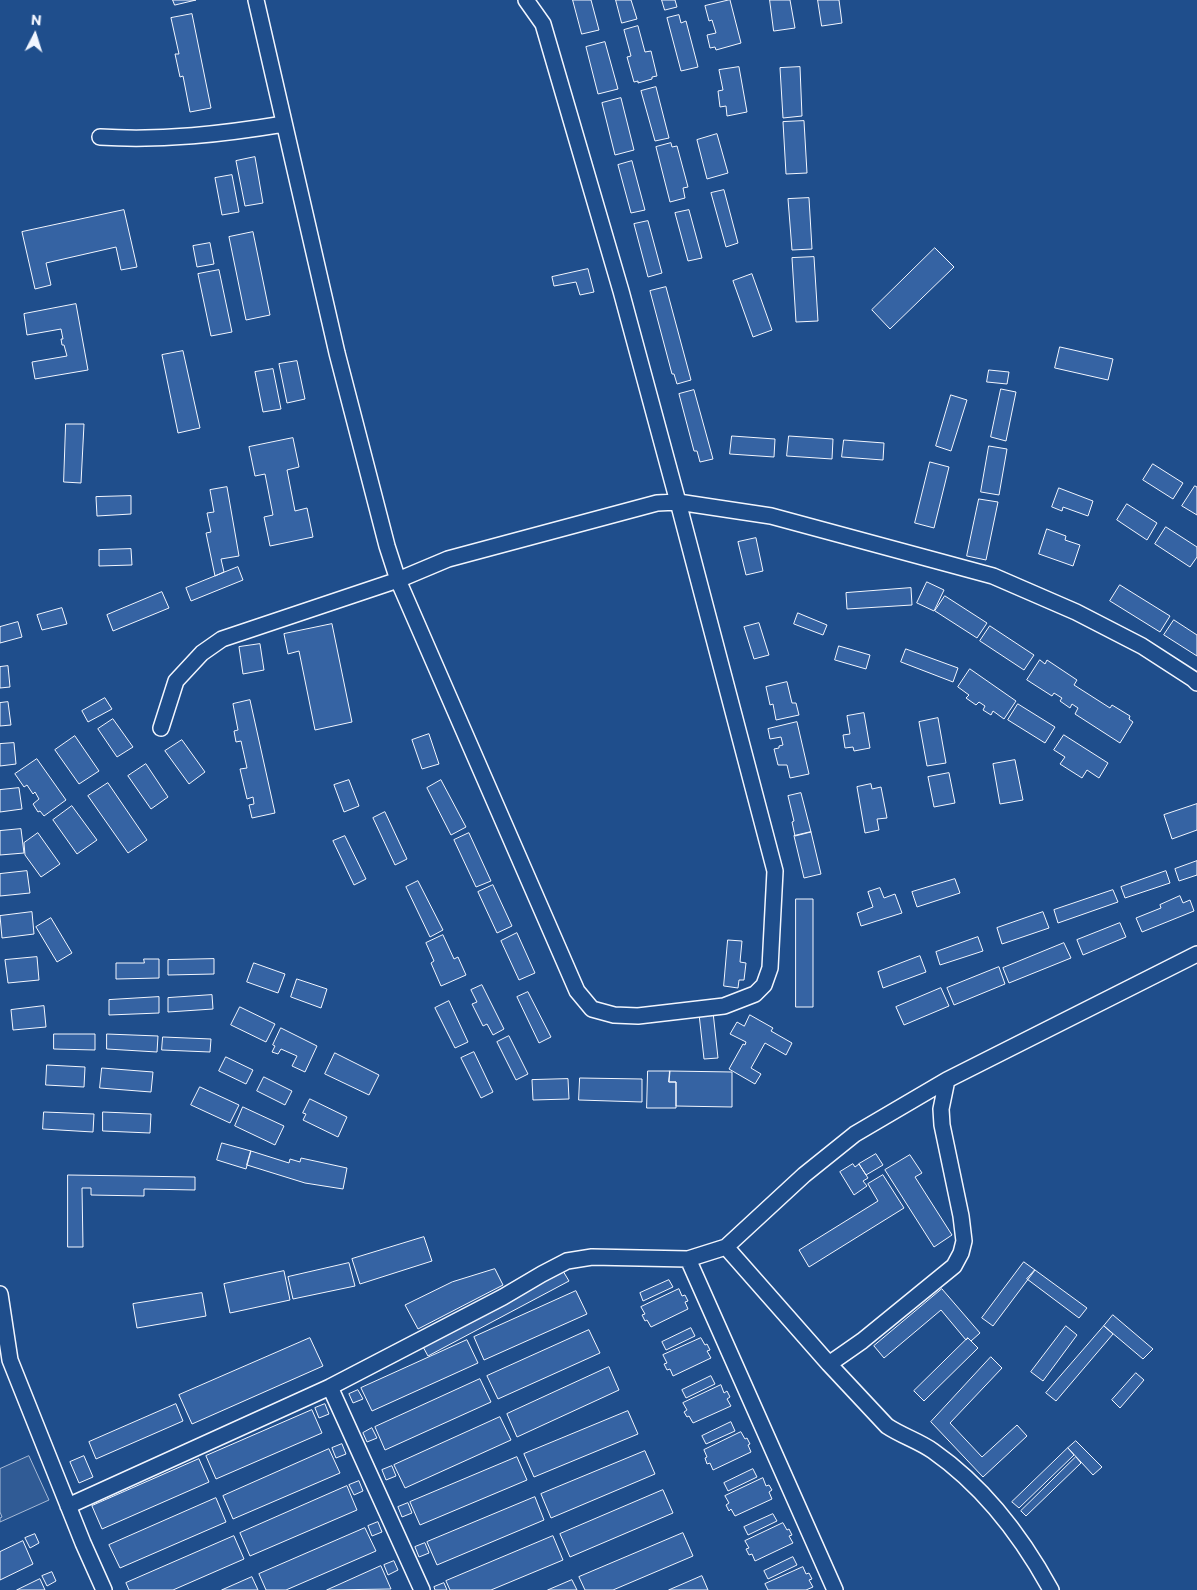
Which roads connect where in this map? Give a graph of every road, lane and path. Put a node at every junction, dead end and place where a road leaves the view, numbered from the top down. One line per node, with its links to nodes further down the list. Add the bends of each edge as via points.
1 (256, 0): 3 (street)
2 (526, 0): 5 (street, via 543,24)
3 (284, 124): 4 (street, via 219,134 135,139); 6 (street, via 337,354)
4 (100, 137)
5 (678, 502): 6 (street, via 657,504 448,559); 6 (street, via 775,871 770,968 764,985 755,994 724,1006 614,1016 592,1009 577,991); 7 (street, via 771,516 993,576 1076,612 1142,646)
6 (398, 580): 8 (street, via 222,639 202,653 176,681)
7 (1197, 683)
8 (161, 728)
9 (1197, 954): 10 (street)
10 (947, 1080): 11 (street, via 855,1134 804,1175); 14 (street, via 941,1109 942,1125 961,1216 962,1253 954,1266 862,1341)
11 (726, 1247): 12 (street); 14 (street)
12 (688, 1259): 15 (street, via 592,1257 568,1261); 19 (street)
13 (0, 1294): 16 (street, via 10,1360)
14 (828, 1364): 20 (street, via 887,1426 934,1451 977,1486 994,1505)
15 (330, 1387): 16 (street); 18 (street)
16 (68, 1506): 17 (street)
17 (104, 1590)
18 (422, 1590)
19 (835, 1590)
20 (1051, 1590)

